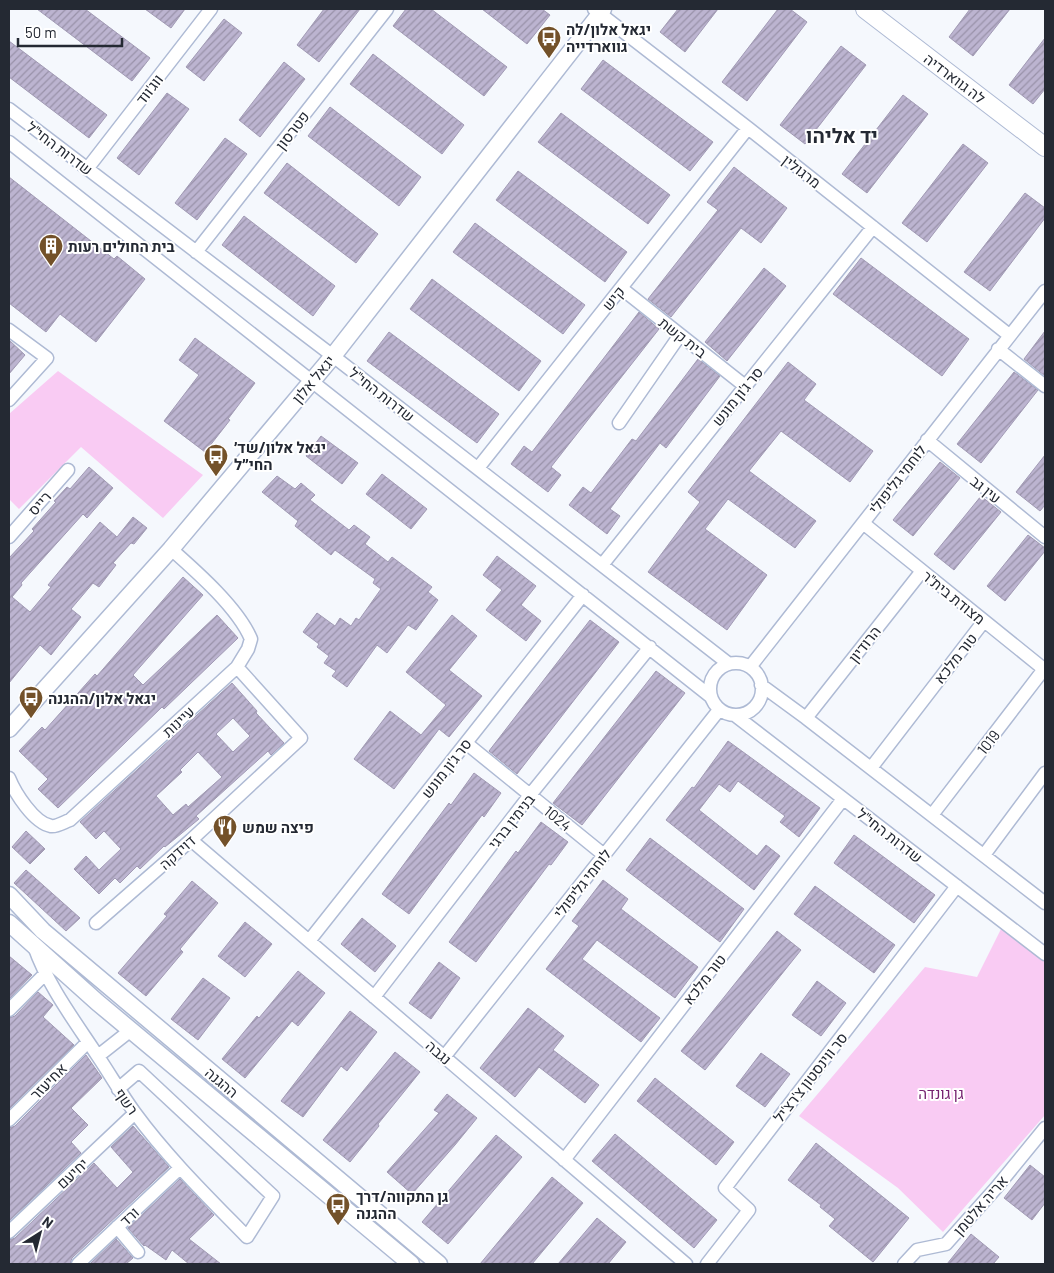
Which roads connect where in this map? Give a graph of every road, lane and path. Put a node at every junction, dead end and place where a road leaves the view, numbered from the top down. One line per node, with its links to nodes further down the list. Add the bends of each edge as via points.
1 (211, 9): 9 (street, ווג'ווד)
2 (388, 9): 11 (street, פטרסון)
3 (864, 9): 8 (main road, לה גווארדיה)
4 (601, 10): 6 (street, מרגולין); 18 (street, יגאל אלון)
5 (9, 109): 9 (street, שדרות החי"ל)
6 (748, 128): 10 (street, מרגולין); 12 (street, קיש)
7 (9, 142): 19 (street, שדרות החי"ל)
8 (1045, 147)
9 (87, 169): 11 (street, שדרות החי"ל)
10 (873, 227): 16 (street, מרגולין); 20 (street, סר ג'ון מונש)
11 (196, 252): 18 (street, שדרות החי"ל)
12 (621, 288): 15 (street, בית קשת); 25 (street, קיש)
13 (1045, 291): 16 (street, לוחמי גליפולי)
14 (9, 330): 22 (street, via 47,358)
15 (680, 335): 20 (street, בית קשת); 23 (street)
16 (1009, 335): 17 (street, לוחמי גליפולי)
17 (998, 349): 21 (street); 24 (street, לוחמי גליפולי)
18 (333, 356): 19 (street, יגאל אלון); 25 (street, שדרות החי"ל)
19 (312, 380): 30 (street, יגאל אלון); 33 (street, שדרות החי"ל)
20 (745, 386): 31 (street, סר ג'ון מונש)
21 (1045, 386)
22 (9, 400)
23 (619, 423)
24 (927, 440): 27 (street, לוחמי גליפולי); 29 (street, עין גב)
25 (478, 468): 31 (street, שדרות החי"ל)
26 (68, 470): 28 (street, רייס)
27 (862, 523): 32 (street, מצודת בית"ר); 38 (street, לוחמי גליפולי)
28 (9, 536)
29 (1045, 537)
30 (171, 549): 37 (street, עיינות, via 204,579 248,631 251,639 248,649); 45 (street, יגאל אלון)
31 (602, 565): 36 (street, שדרות החי"ל)
32 (922, 571): 34 (street, מצודת בית"ר); 44 (street, הרודיון)
33 (583, 595): 35 (street, שדרות החי"ל); 46 (street, סר ג'ון מונש)
34 (984, 621): 39 (street, מצודת בית"ר); 47 (street, טור מלכא)
35 (650, 647): 41 (street, שדרות החי"ל); 50 (street, בנימין ברגי)
36 (729, 664): 38 (street); 41 (street, via 714,674)
37 (237, 667): 49 (street, עיינות, via 70,820 57,826 42,822 28,809); 53 (street, דוידקה, via 301,738)
38 (750, 667): 40 (street)
39 (1045, 669): 52 (street, 1019)
40 (761, 685): 43 (street, via 758,704); 44 (street)
41 (710, 696): 42 (street)
42 (719, 710): 43 (street); 54 (street, לוחמי גליפולי)
43 (736, 716): 51 (street, שדרות החי"ל)
44 (806, 718): 47 (street)
45 (9, 729)
46 (466, 743): 50 (street, 1024); 61 (street, סר ג'ון מונש)
47 (871, 768): 52 (street)
48 (1045, 773): 55 (street)
49 (9, 778)
50 (530, 795): 54 (street, 1024); 65 (street, בנימין ברגי)
51 (843, 799): 56 (street, שדרות החי"ל); 75 (street, טור מלכא)
52 (932, 815): 55 (street)
53 (191, 840): 60 (street, דוידקה); 61 (street, נגבה)
54 (604, 855): 70 (street, לוחמי גליפולי)
55 (984, 855): 58 (street)
56 (957, 886): 63 (street, שדרות החי"ל); 84 (street, סר ווינסטון צ'רצ'יל, via 725,1188 749,1210)
57 (9, 895): 82 (street, ההגנה, via 44,931)
58 (1045, 903)
59 (9, 923): 62 (street, ההגנה)
60 (96, 923)
61 (309, 941): 65 (street, נגבה)
62 (34, 946): 64 (street, רשף); 67 (street, ההגנה)
63 (1045, 954)
64 (45, 974): 66 (street); 68 (street, רשף)
65 (374, 997): 70 (street, נגבה)
66 (9, 1010)
67 (131, 1030): 69 (street); 81 (street, ההגנה)
68 (88, 1042): 69 (street, רשף); 73 (street, אחיעזר)
69 (98, 1056): 71 (street, רשף)
70 (444, 1057): 75 (street, נגבה)
71 (118, 1089): 72 (street, רשף); 76 (street, רשף, via 138,1071 273,1196 247,1237)
72 (135, 1113): 76 (street, רשף); 78 (street, יחיעם)
73 (9, 1120)
74 (1045, 1128): 85 (street, אריה אלטמן, via 946,1244 917,1250)
75 (564, 1160): 83 (street, נגבה)
76 (180, 1168): 77 (street, ורד)
77 (116, 1227): 79 (street); 80 (street, ורד)
78 (9, 1232)
79 (138, 1252)
80 (78, 1264)
81 (411, 1264)
82 (439, 1264)
83 (686, 1264)
84 (707, 1264)
85 (904, 1264)

